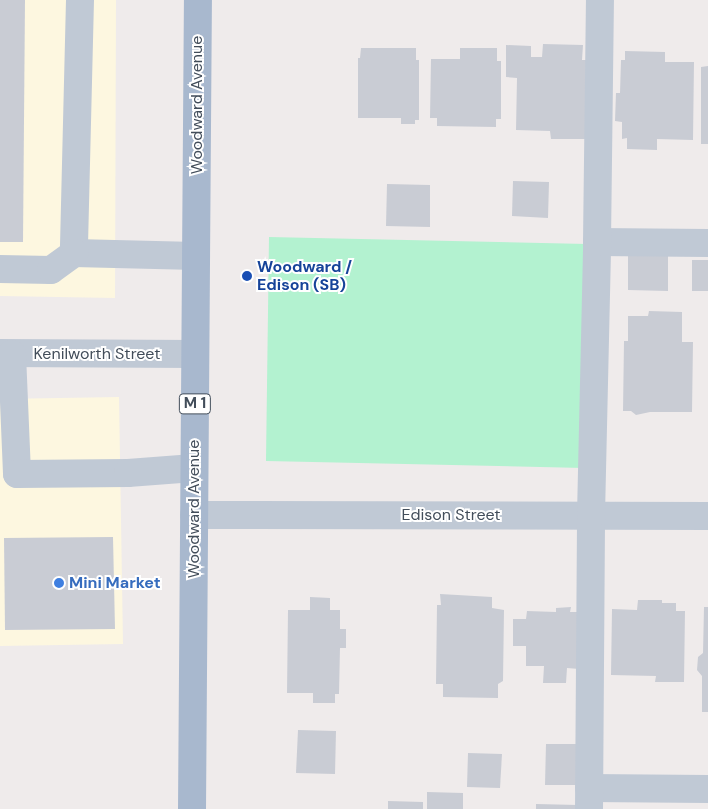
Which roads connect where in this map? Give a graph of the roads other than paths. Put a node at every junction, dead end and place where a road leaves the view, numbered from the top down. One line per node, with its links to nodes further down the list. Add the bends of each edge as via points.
1 (80, 0): 6 (street)
2 (198, 0): 7 (main road, Woodward Avenue / M 1)
3 (600, 0): 4 (street)
4 (597, 242): 5 (street); 13 (street)
5 (708, 243)
6 (74, 253): 7 (street); 8 (street, via 51,270)
7 (196, 256): 10 (main road, Woodward Avenue / M 1)
8 (0, 269)
9 (6, 354): 10 (street, Kenilworth Street); 11 (street, via 17,474 128,473)
10 (195, 354): 11 (main road, Woodward Avenue / M 1)
11 (194, 468): 12 (main road, Woodward Avenue / M 1)
12 (194, 515): 13 (street, Edison Street); 17 (main road, Woodward Avenue / M 1)
13 (591, 516): 14 (street, Edison Street); 16 (street)
14 (708, 516)
15 (708, 789): 16 (street)
16 (589, 798)
17 (192, 809)

